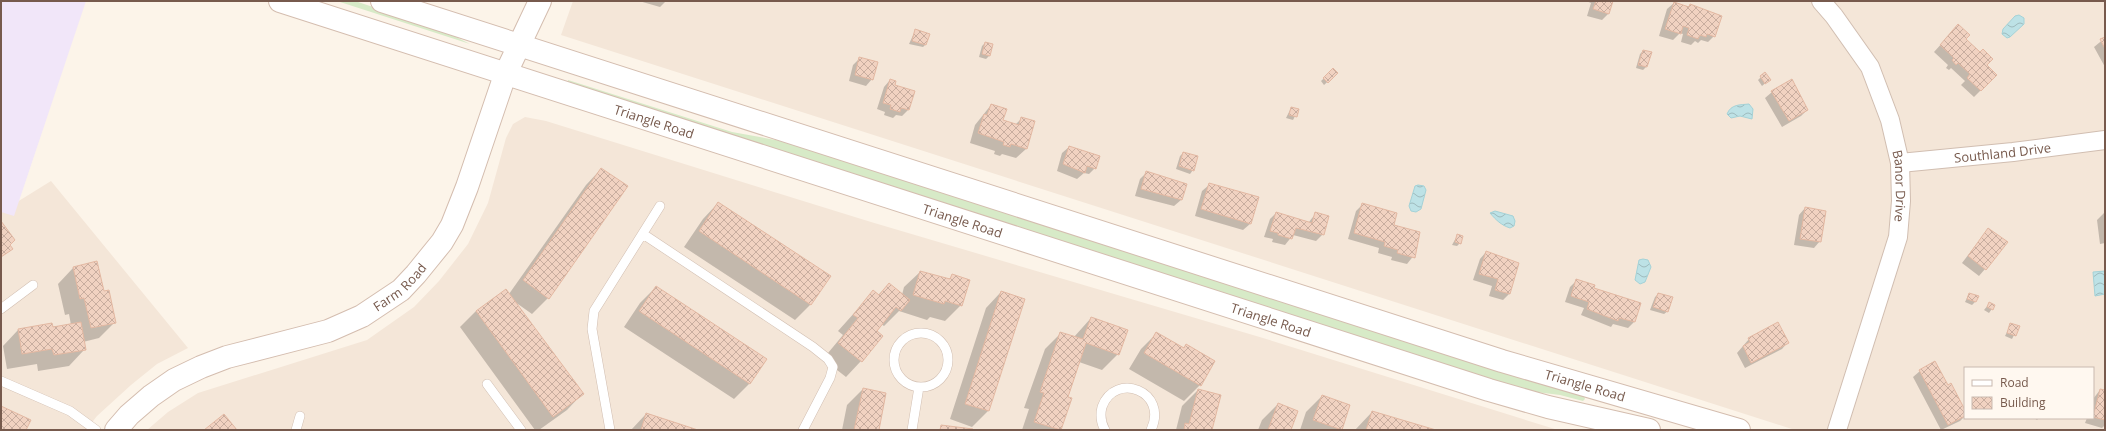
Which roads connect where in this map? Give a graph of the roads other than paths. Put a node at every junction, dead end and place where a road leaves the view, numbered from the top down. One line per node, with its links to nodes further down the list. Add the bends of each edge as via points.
1 (280, 1): 6 (street, Triangle Road)
2 (382, 1): 5 (street, Triangle Road)
3 (540, 1): 5 (street, Farm Road)
4 (1821, 1): 8 (street, Banor Drive, via 1870,67 1890,120)
5 (519, 46): 6 (street, Farm Road); 27 (street, Triangle Road, via 1502,361)
6 (505, 75): 18 (street, Farm Road, via 452,225 442,242 401,290 362,316 328,331 227,357 174,380 151,396); 26 (street, Triangle Road, via 1489,390 1548,407)
7 (2105, 140): 8 (street, Southland Drive)
8 (1900, 163): 28 (street, Banor Drive, via 1901,201 1898,237)
9 (660, 206): 10 (lane)
10 (642, 234): 21 (lane, via 594,311 592,329); 22 (lane, via 828,359 833,368 830,378)
11 (33, 284): 12 (lane)
12 (1, 309)
13 (1, 381): 17 (lane, via 70,411)
14 (487, 384): 20 (lane)
15 (919, 387): 15 (lane, via 910,385 897,374 893,357 901,341 908,336 925,333 933,335 942,343 948,354 948,363 941,378 927,386); 23 (lane)
16 (300, 416): 19 (lane)
17 (96, 430)
18 (116, 430)
19 (296, 430)
20 (521, 430)
21 (610, 430)
22 (803, 430)
23 (912, 430)
24 (1105, 430): 25 (lane, via 1101,420 1104,402 1110,394 1126,388 1135,389 1149,398 1155,414)
25 (1151, 430)
26 (1649, 430)
27 (1739, 430)
28 (1837, 430)

